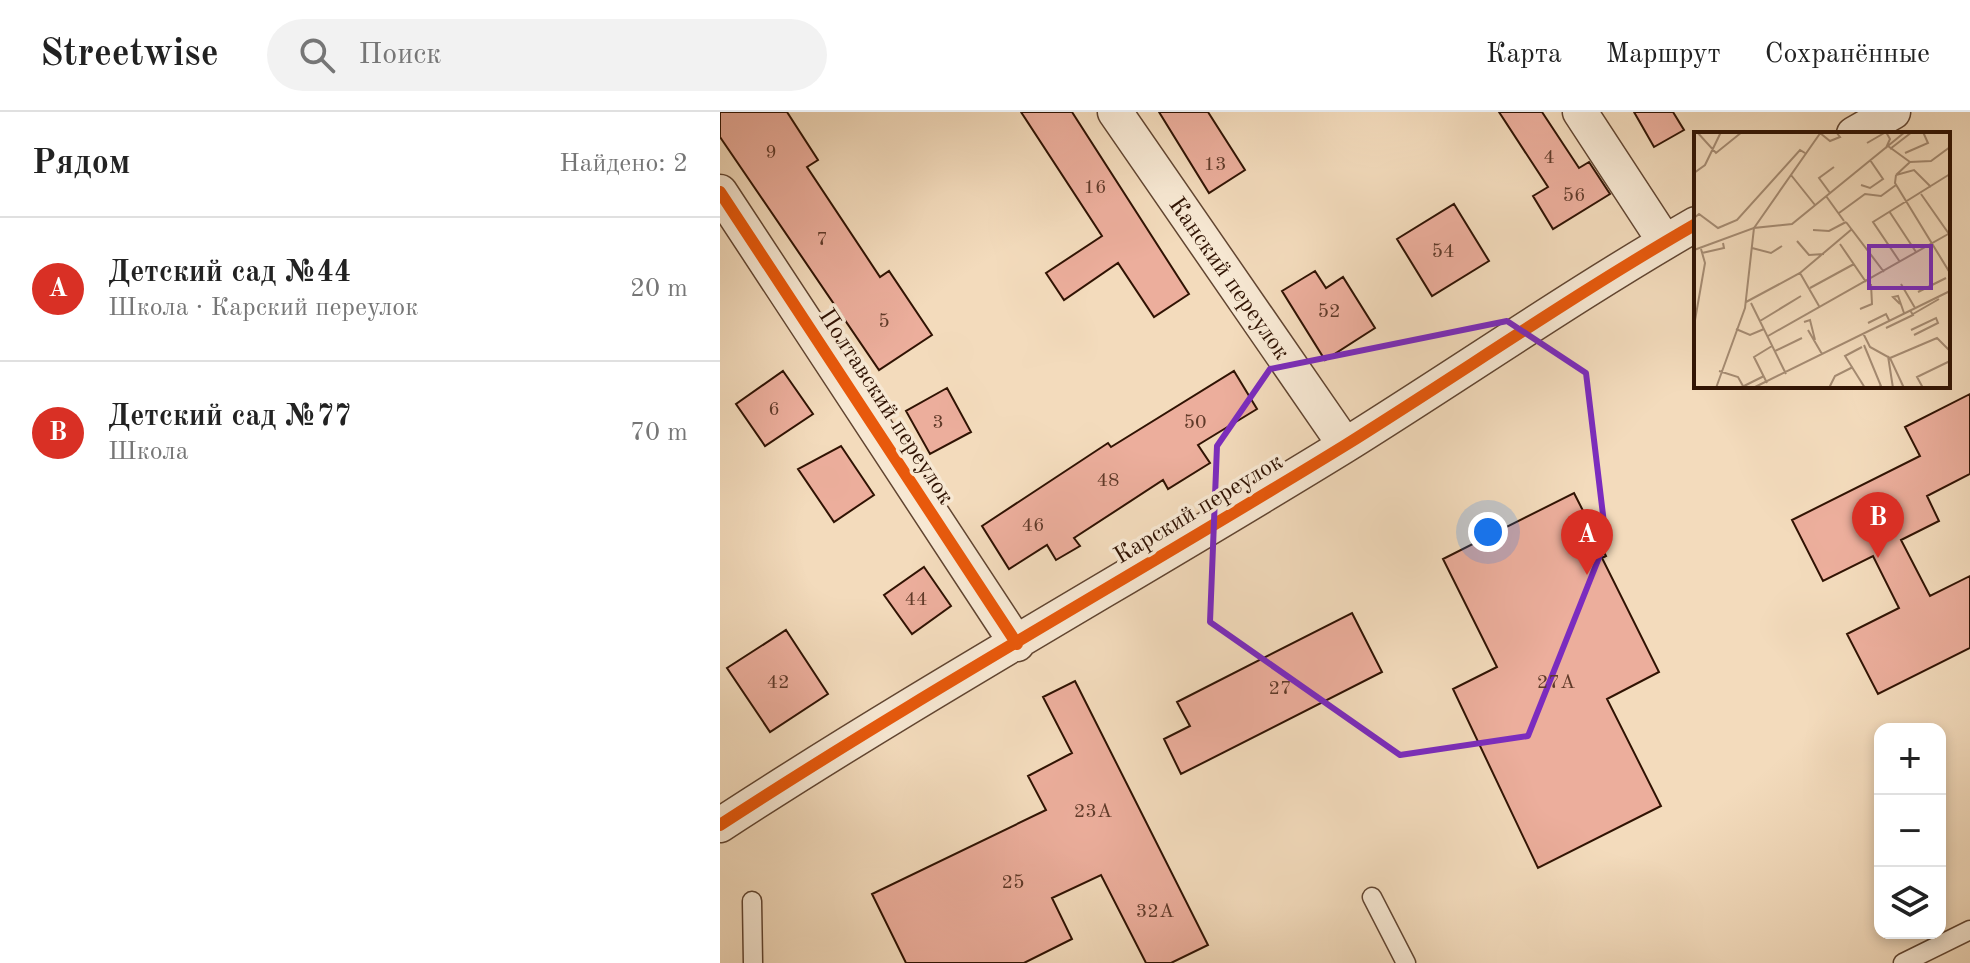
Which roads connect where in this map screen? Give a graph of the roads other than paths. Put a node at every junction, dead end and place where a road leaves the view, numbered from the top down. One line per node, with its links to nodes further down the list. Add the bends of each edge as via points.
1 (1115, 112): 8 (street, Канский переулок)
2 (1580, 112): 7 (street)
3 (1893, 112): 4 (street)
4 (1858, 132)
5 (720, 192): 9 (street, Полтавский переулок)
6 (1694, 225): 7 (street, Карский переулок)
7 (1665, 242): 8 (street, Карский переулок)
8 (1345, 445): 9 (street, Карский переулок)
9 (1017, 644): 10 (street, Карский переулок, via 860,734)
10 (720, 825)
11 (1372, 897): 16 (lane)
12 (752, 901): 15 (lane)
13 (1970, 930): 14 (lane)
14 (1914, 961)
15 (753, 963)
16 (1406, 963)

